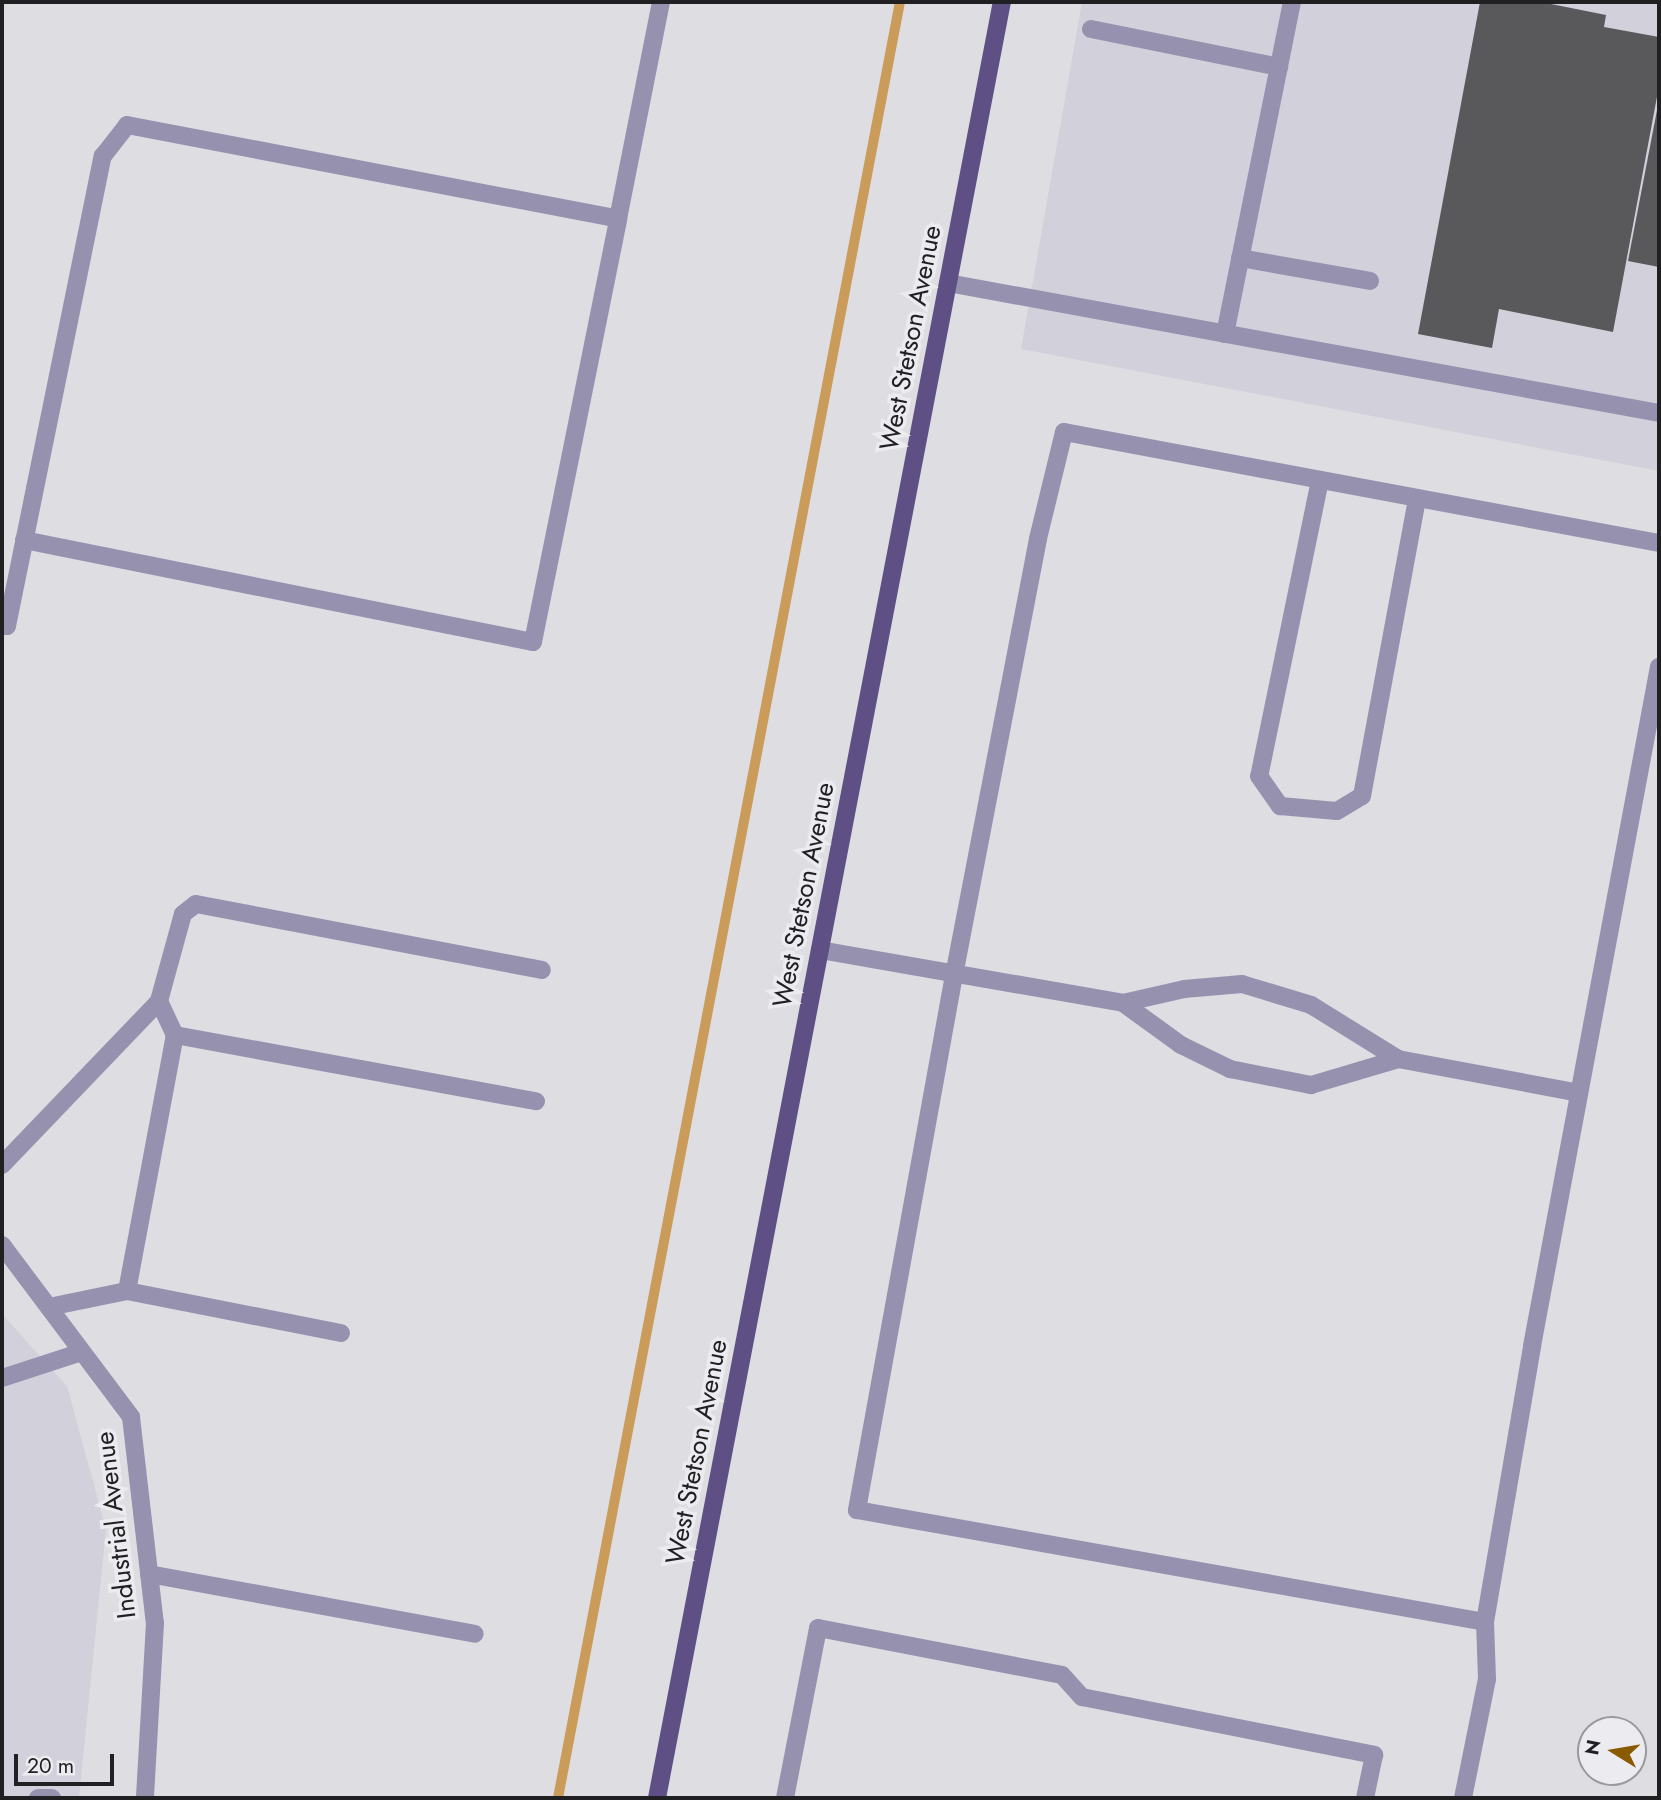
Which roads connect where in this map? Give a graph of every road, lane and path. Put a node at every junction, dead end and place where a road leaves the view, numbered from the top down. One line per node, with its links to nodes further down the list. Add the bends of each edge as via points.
1 (661, 2): 6 (street)
2 (1002, 2): 9 (main road, West Stetson Avenue)
3 (1292, 2): 5 (street)
4 (1091, 29): 5 (street)
5 (1279, 67): 7 (street)
6 (618, 219): 14 (street, via 127,125 103,156); 14 (street, via 533,642)
7 (1240, 258): 8 (street); 10 (street)
8 (1370, 281)
9 (948, 284): 10 (street); 18 (main road, West Stetson Avenue)
10 (1224, 334): 11 (street)
11 (1659, 413)
12 (1320, 480): 13 (street); 13 (street, via 1259,776 1280,806 1337,811 1362,796); 20 (street, via 1064,432 1038,539)
13 (1417, 498): 15 (street)
14 (24, 540): 16 (street, via 6,626)
15 (1659, 543)
16 (2, 625)
17 (1659, 667): 25 (street)
18 (820, 950): 20 (street); 40 (main road, West Stetson Avenue)
19 (542, 970): 21 (street, via 197,904 183,914)
20 (954, 975): 22 (street); 35 (street, via 857,1510)
21 (159, 1001): 23 (street); 27 (street)
22 (1123, 1003): 24 (street, via 1184,989 1242,984 1311,1005); 24 (street, via 1181,1045 1230,1069 1311,1085)
23 (175, 1035): 26 (street); 29 (street)
24 (1398, 1059): 25 (street)
25 (1578, 1093): 35 (street)
26 (536, 1101)
27 (2, 1165)
28 (2, 1245): 30 (street, Industrial Avenue)
29 (127, 1292): 30 (street); 31 (street)
30 (49, 1307): 32 (street, Industrial Avenue)
31 (341, 1333)
32 (82, 1352): 33 (street); 34 (street, Industrial Avenue, via 131,1417)
33 (2, 1378)
34 (149, 1574): 36 (street); 39 (street, Industrial Avenue, via 155,1623)
35 (1485, 1622): 43 (street, via 1487,1679)
36 (475, 1634)
37 (38, 1798): 38 (street)
38 (52, 1798)
39 (145, 1798)
40 (657, 1798)
41 (785, 1798): 42 (street, via 818,1628 1062,1675 1082,1697 1374,1755)
42 (1365, 1798)
43 (1463, 1798)

